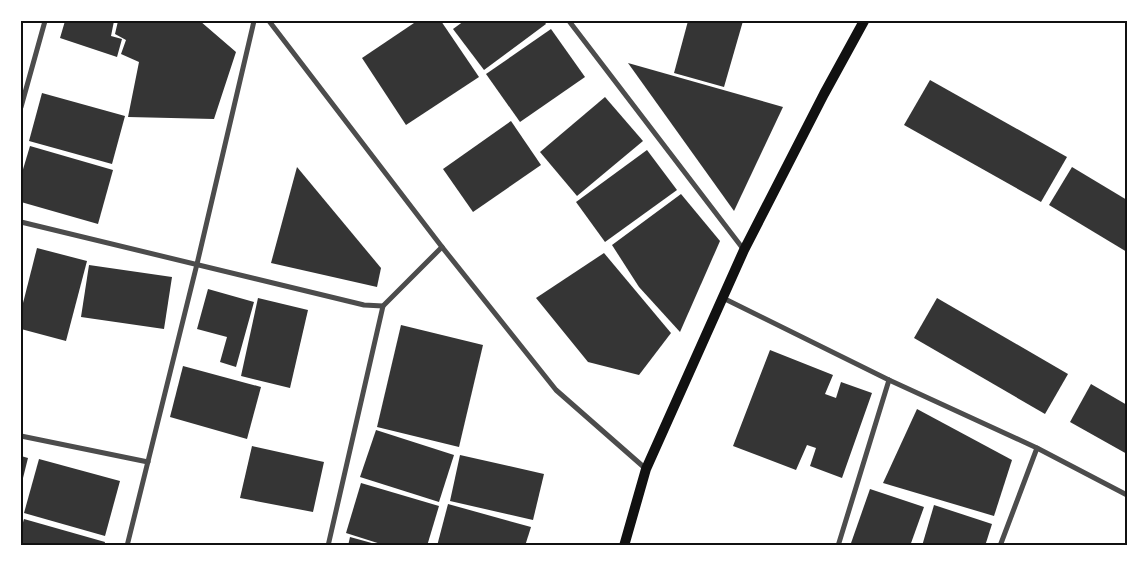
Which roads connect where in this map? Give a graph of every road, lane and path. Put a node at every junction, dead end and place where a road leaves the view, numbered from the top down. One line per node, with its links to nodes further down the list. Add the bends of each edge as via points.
1 (45, 21): 6 (street)
2 (254, 21): 10 (street)
3 (269, 21): 8 (street)
4 (569, 21): 9 (street)
5 (864, 21): 9 (main road)
6 (21, 108)
7 (21, 222): 10 (street)
8 (442, 247): 12 (street); 17 (street, via 556,390)
9 (744, 250): 11 (main road)
10 (197, 264): 12 (street, via 364,305); 16 (street)
11 (723, 298): 13 (street); 17 (main road)
12 (383, 306): 20 (street)
13 (889, 380): 15 (street); 22 (street)
14 (21, 436): 16 (street)
15 (1037, 448): 18 (street); 23 (street)
16 (148, 462): 19 (street)
17 (646, 469): 21 (main road)
18 (1127, 495)
19 (127, 546)
20 (328, 546)
21 (624, 546)
22 (838, 546)
23 (1000, 546)

